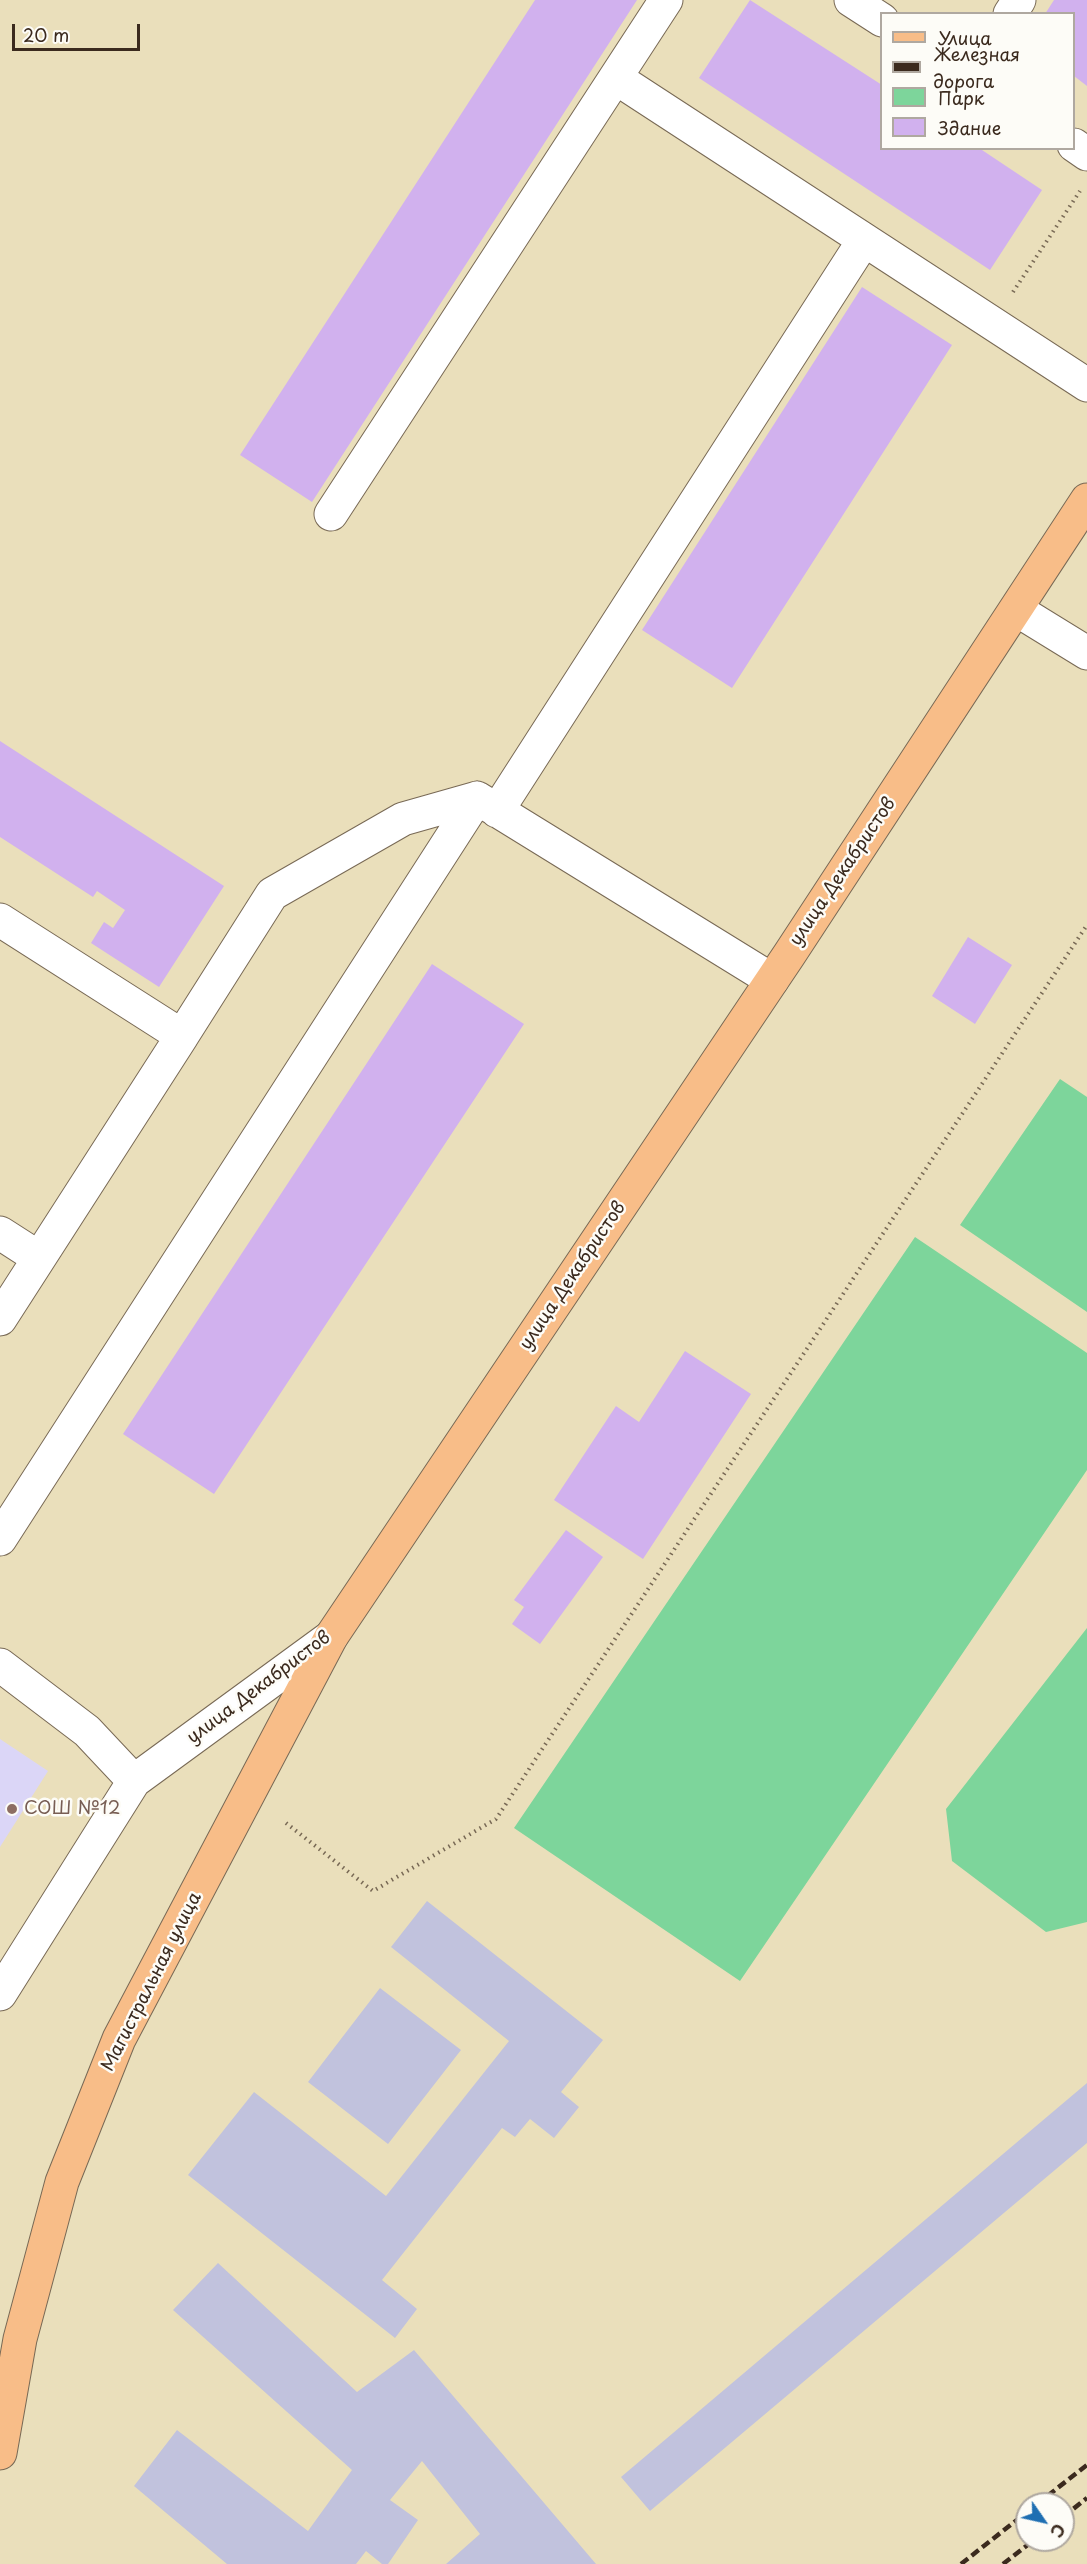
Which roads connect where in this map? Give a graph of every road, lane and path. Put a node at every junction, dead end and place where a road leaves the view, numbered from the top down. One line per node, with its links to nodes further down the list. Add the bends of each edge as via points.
1 (666, 0): 4 (street)
2 (851, 0): 3 (street)
3 (880, 19)
4 (616, 78): 6 (street); 10 (street)
5 (1081, 190): 7 (path)
6 (864, 240): 7 (street); 13 (street)
7 (992, 323): 8 (street)
8 (1087, 385)
9 (1087, 500): 11 (main road, улица Декабристов)
10 (331, 514)
11 (1017, 610): 12 (street); 16 (main road, улица Декабристов)
12 (1087, 653)
13 (487, 804): 16 (street); 17 (street, via 403,819 272,894); 21 (street)
14 (0, 920): 17 (street)
15 (1087, 926): 25 (path, via 496,1819 373,1891)
16 (771, 980): 22 (main road, улица Декабристов)
17 (182, 1036): 19 (street)
18 (0, 1233): 19 (street)
19 (39, 1258): 20 (street)
20 (0, 1319)
21 (0, 1539)
22 (331, 1637): 24 (street, улица Декабристов); 27 (main road, Магистральная улица, via 119,2039 62,2182 20,2339)
23 (0, 1665): 24 (street, via 87,1731)
24 (134, 1781): 26 (street, улица Декабристов)
25 (286, 1823)
26 (0, 1994)
27 (0, 2453)

